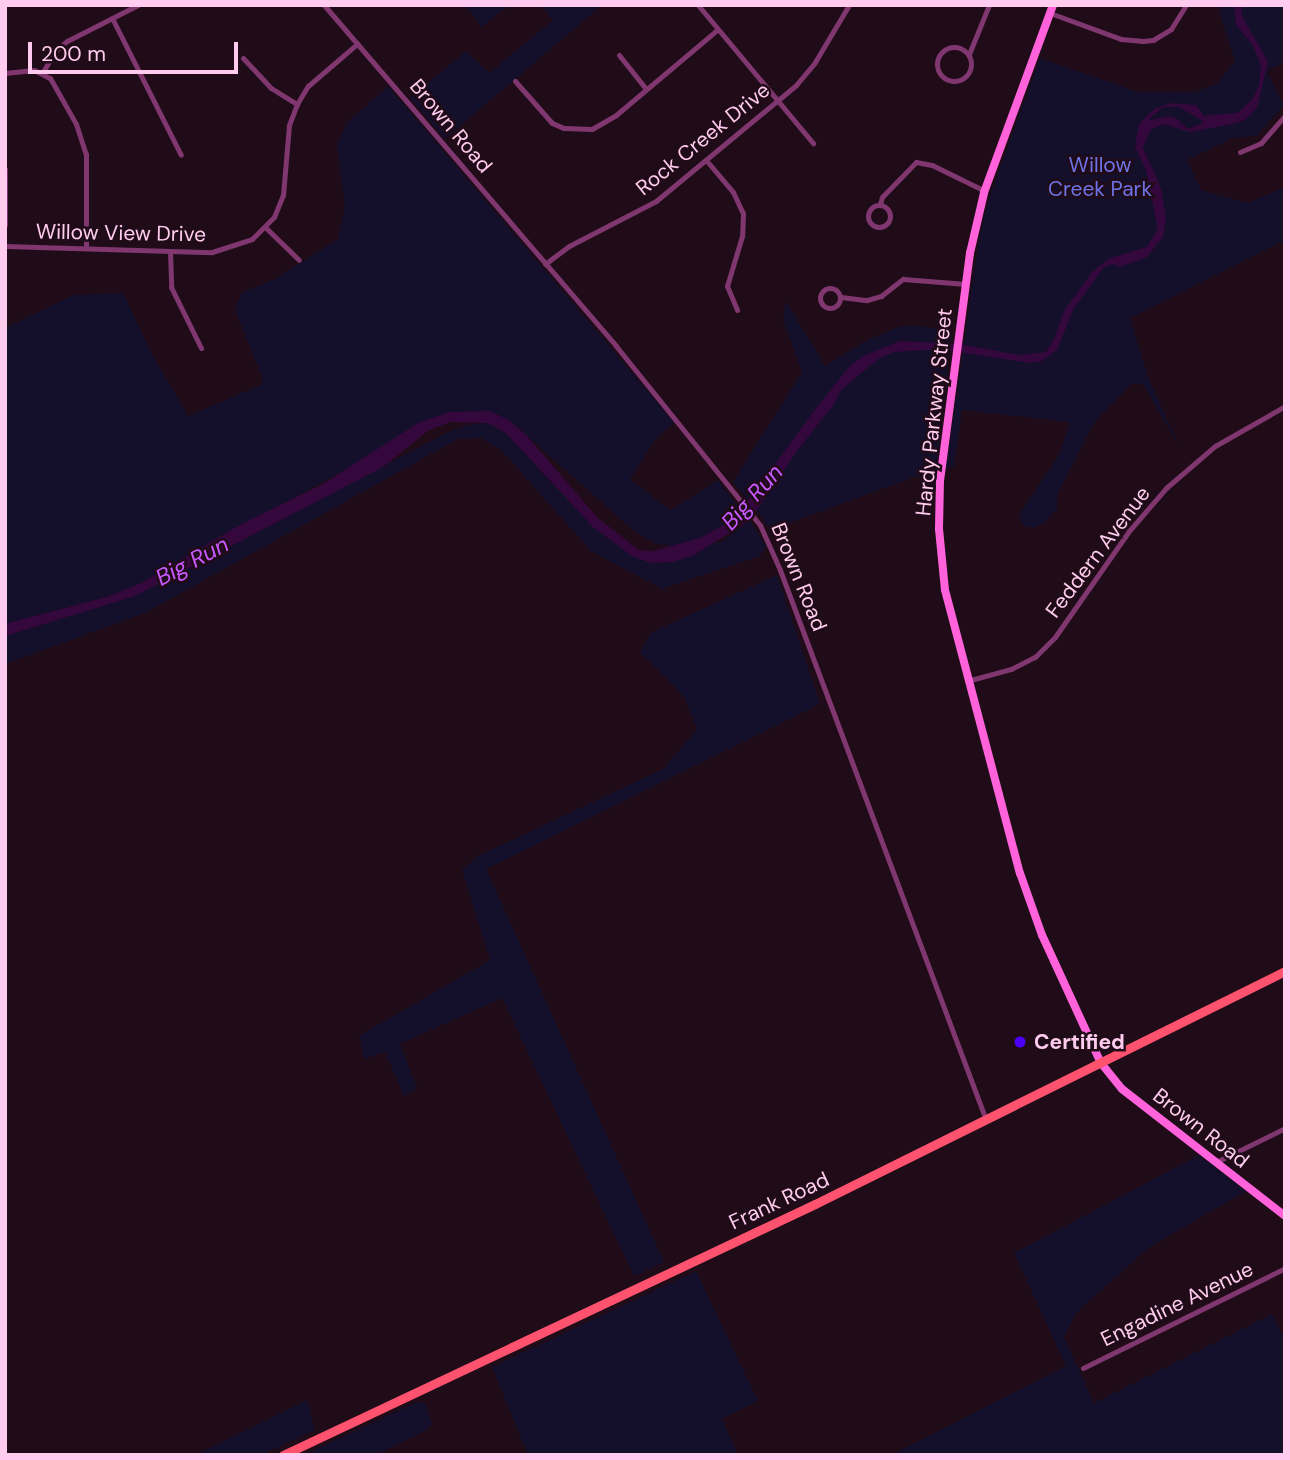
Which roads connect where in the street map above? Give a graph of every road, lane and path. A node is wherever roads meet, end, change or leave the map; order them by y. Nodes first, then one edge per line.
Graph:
1 (138, 5) edge
2 (324, 5) edge
3 (698, 5) edge
4 (849, 5) edge
5 (989, 5) edge
6 (1186, 5) edge
7 (1051, 9) edge
8 (112, 18) junction
9 (718, 29) junction
10 (357, 44) junction
11 (970, 54) junction
12 (619, 55) dead end
13 (243, 58) dead end
14 (5, 73) edge
15 (42, 73) junction
16 (514, 81) dead end
17 (646, 89) junction
18 (777, 100) junction
19 (296, 104) junction
20 (1285, 115) edge
21 (813, 143) dead end
22 (1240, 152) dead end
23 (181, 155) dead end
24 (706, 160) junction
25 (5, 169) edge
26 (985, 191) junction
27 (880, 204) junction
28 (5, 225) edge
29 (265, 227) junction
30 (5, 246) edge
31 (86, 248) junction
32 (170, 251) junction
33 (299, 260) dead end
34 (545, 264) junction
35 (965, 284) junction
36 (841, 297) dead end
37 (737, 310) dead end
38 (201, 348) dead end
39 (1285, 406) edge
40 (967, 681) junction
41 (1285, 971) edge
42 (1101, 1063) junction
43 (986, 1120) junction
44 (1285, 1128) edge
45 (1216, 1162) junction
46 (1285, 1216) edge
47 (1285, 1268) edge
48 (1083, 1368) dead end
49 (283, 1455) edge

1 - 8 street
2 - 10 street, Brown Road
3 - 9 street
4 - 18 street, Rock Creek Drive
5 - 11 street
6 - 7 street
7 - 26 main road, Hardy Parkway Street
8 - 15 street
8 - 23 street
9 - 17 street
9 - 18 street
10 - 19 street, Willow View Drive
10 - 34 street, Brown Road
11 - 11 street
12 - 17 street
13 - 19 street
14 - 15 street
15 - 31 street
16 - 17 street
18 - 21 street
18 - 24 street, Rock Creek Drive
19 - 29 street, Willow View Drive
20 - 22 street
24 - 34 street, Rock Creek Drive
24 - 37 street
25 - 28 street
26 - 27 street
26 - 35 main road, Hardy Parkway Street
27 - 27 street
29 - 32 street, Willow View Drive
29 - 33 street
30 - 31 street, Willow View Drive
31 - 32 street, Willow View Drive
32 - 38 street
34 - 43 street, Brown Road
35 - 36 street
35 - 40 main road, Hardy Parkway Street
39 - 40 street, Feddern Avenue
40 - 42 main road, Hardy Parkway Street
41 - 42 main road, Frank Road
42 - 43 main road, Frank Road
42 - 45 main road, Brown Road
43 - 49 main road, Frank Road
44 - 45 street
45 - 46 main road, Brown Road
47 - 48 street, Engadine Avenue

